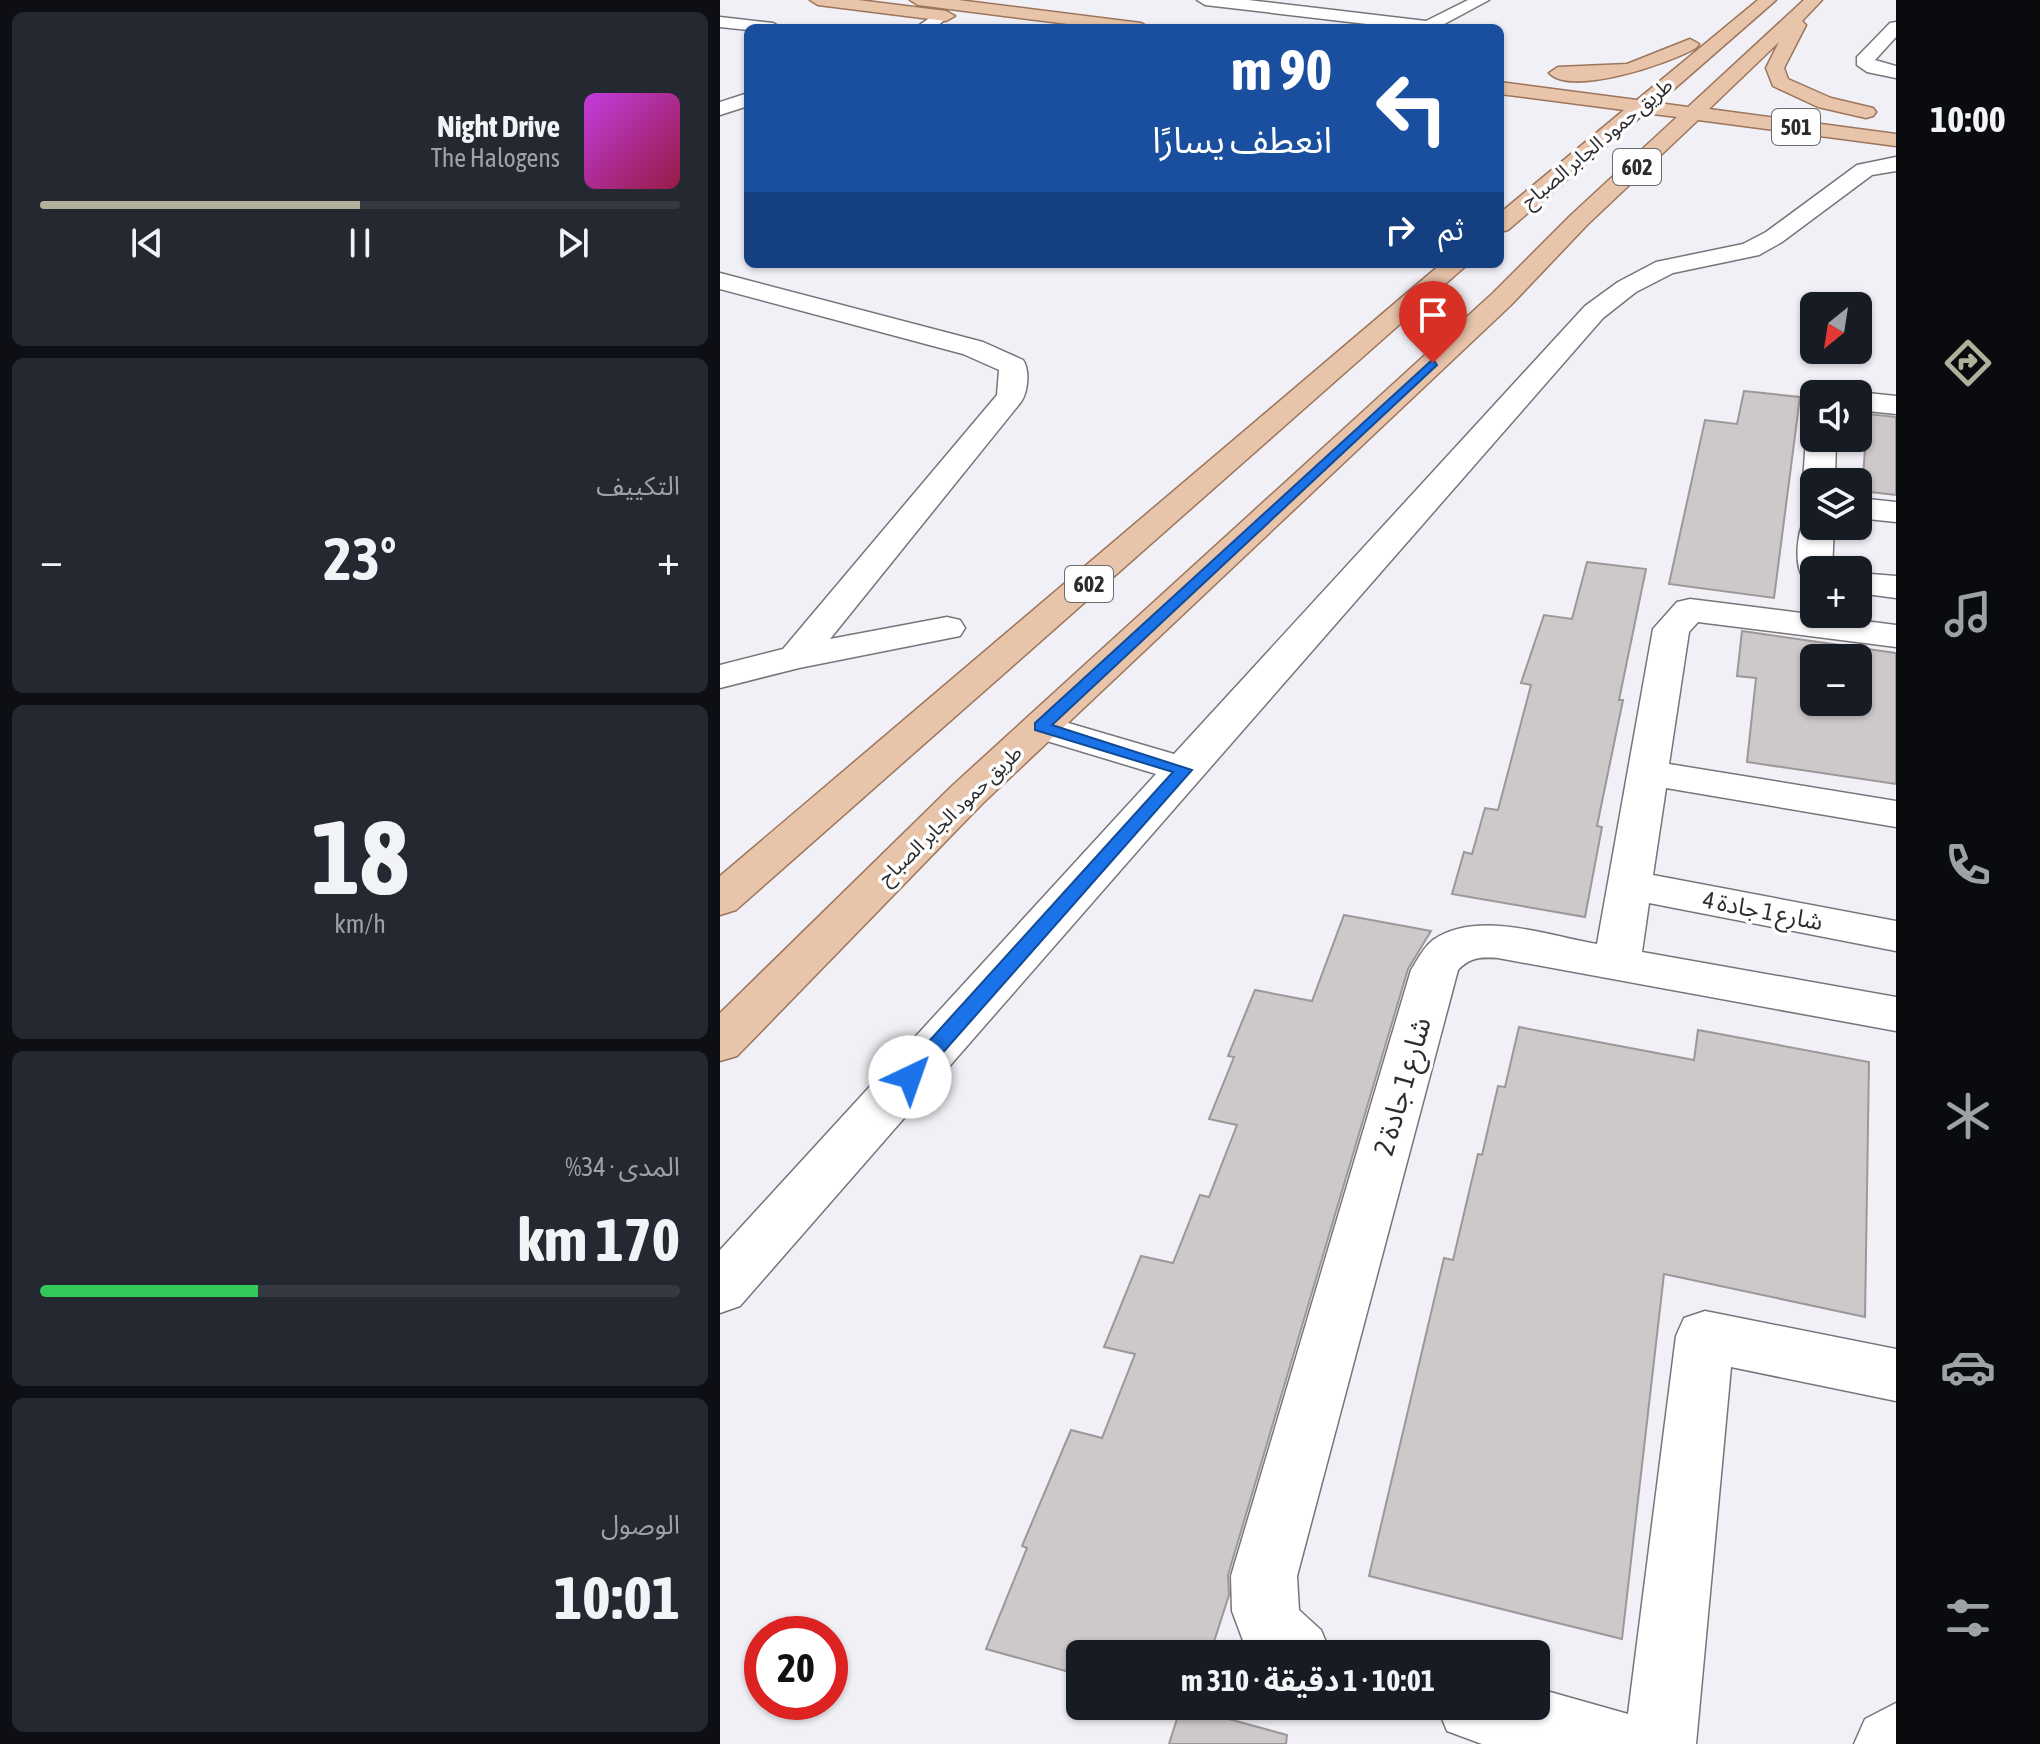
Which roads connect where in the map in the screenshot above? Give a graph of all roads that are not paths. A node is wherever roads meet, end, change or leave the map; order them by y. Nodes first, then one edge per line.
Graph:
1 (818, 0) edge
2 (918, 0) edge
3 (959, 0) edge
4 (1205, 0) edge
5 (1481, 0) edge
6 (1768, 0) edge
7 (1777, 0) edge
8 (1809, 4) edge
9 (1749, 15) junction
10 (940, 16) junction
11 (720, 22) edge
12 (1043, 22) edge
13 (929, 24) edge
14 (1076, 24) edge
15 (1411, 24) edge
16 (1432, 24) edge
17 (744, 25) edge
18 (1896, 27) edge
19 (1504, 72) edge
20 (1504, 73) edge
21 (1895, 73) edge
22 (744, 80) edge
23 (1504, 88) edge
24 (720, 89) edge
25 (1504, 97) edge
26 (744, 101) edge
27 (1675, 103) junction
28 (720, 110) edge
29 (744, 114) edge
30 (1890, 119) edge
31 (1739, 140) dead end
32 (1896, 142) edge
33 (1896, 164) edge
34 (1531, 198) junction
35 (1626, 207) dead end
36 (1579, 220) junction
37 (1504, 222) edge
38 (1451, 268) edge
39 (720, 281) edge
40 (1872, 402) edge
41 (1896, 405) edge
42 (1872, 509) edge
43 (1896, 512) edge
44 (1872, 584) edge
45 (1896, 587) edge
46 (1800, 616) edge
47 (947, 628) dead end
48 (1861, 628) edge
49 (1896, 636) edge
50 (796, 657) junction
51 (720, 677) edge
52 (1041, 727) junction
53 (1184, 770) junction
54 (1648, 773) junction
55 (1896, 814) edge
56 (1630, 885) junction
57 (720, 900) edge
58 (1896, 936) edge
59 (1617, 963) junction
60 (1896, 1014) edge
61 (720, 1043) edge
62 (720, 1289) edge
63 (1896, 1375) edge
64 (1278, 1640) edge
65 (1524, 1720) edge
66 (1896, 1739) edge
67 (1613, 1744) edge
68 (1660, 1744) edge
69 (1890, 1744) edge

1 - 10 main road
2 - 12 main road
3 - 12 street
4 - 15 street
5 - 16 street
6 - 9 main road, طريق حمود الجابر الصباح / 602
7 - 27 main road
8 - 27 main road, طريق حمود الجابر الصباح / 602
8 - 30 main road
9 - 19 main road
9 - 27 main road, طريق حمود الجابر الصباح / 602
10 - 12 main road
10 - 13 street
11 - 17 street
12 - 14 main road
18 - 21 street
20 - 27 main road
22 - 24 street
23 - 27 main road
25 - 34 main road
26 - 28 street
27 - 30 main road, 501
27 - 32 main road, 501
27 - 34 main road, طريق حمود الجابر الصباح / 602
27 - 36 main road, طريق حمود الجابر الصباح / 602
28 - 29 street
31 - 32 main road
33 - 53 street
34 - 37 main road, طريق حمود الجابر الصباح / 602
35 - 36 main road
36 - 52 main road, طريق حمود الجابر الصباح / 602
38 - 57 main road, 602
39 - 50 street
40 - 41 street
42 - 43 street
44 - 45 street
46 - 54 street
47 - 50 street
48 - 49 street
50 - 51 street
52 - 53 street
52 - 61 main road, طريق حمود الجابر الصباح / 602
53 - 62 street
54 - 55 street
54 - 56 street
56 - 58 street, شارع 1 جادة 4
56 - 59 street
59 - 60 street, شارع 1 جادة 2
59 - 64 street, شارع 1 جادة 2
63 - 68 street
65 - 67 street
66 - 69 street

